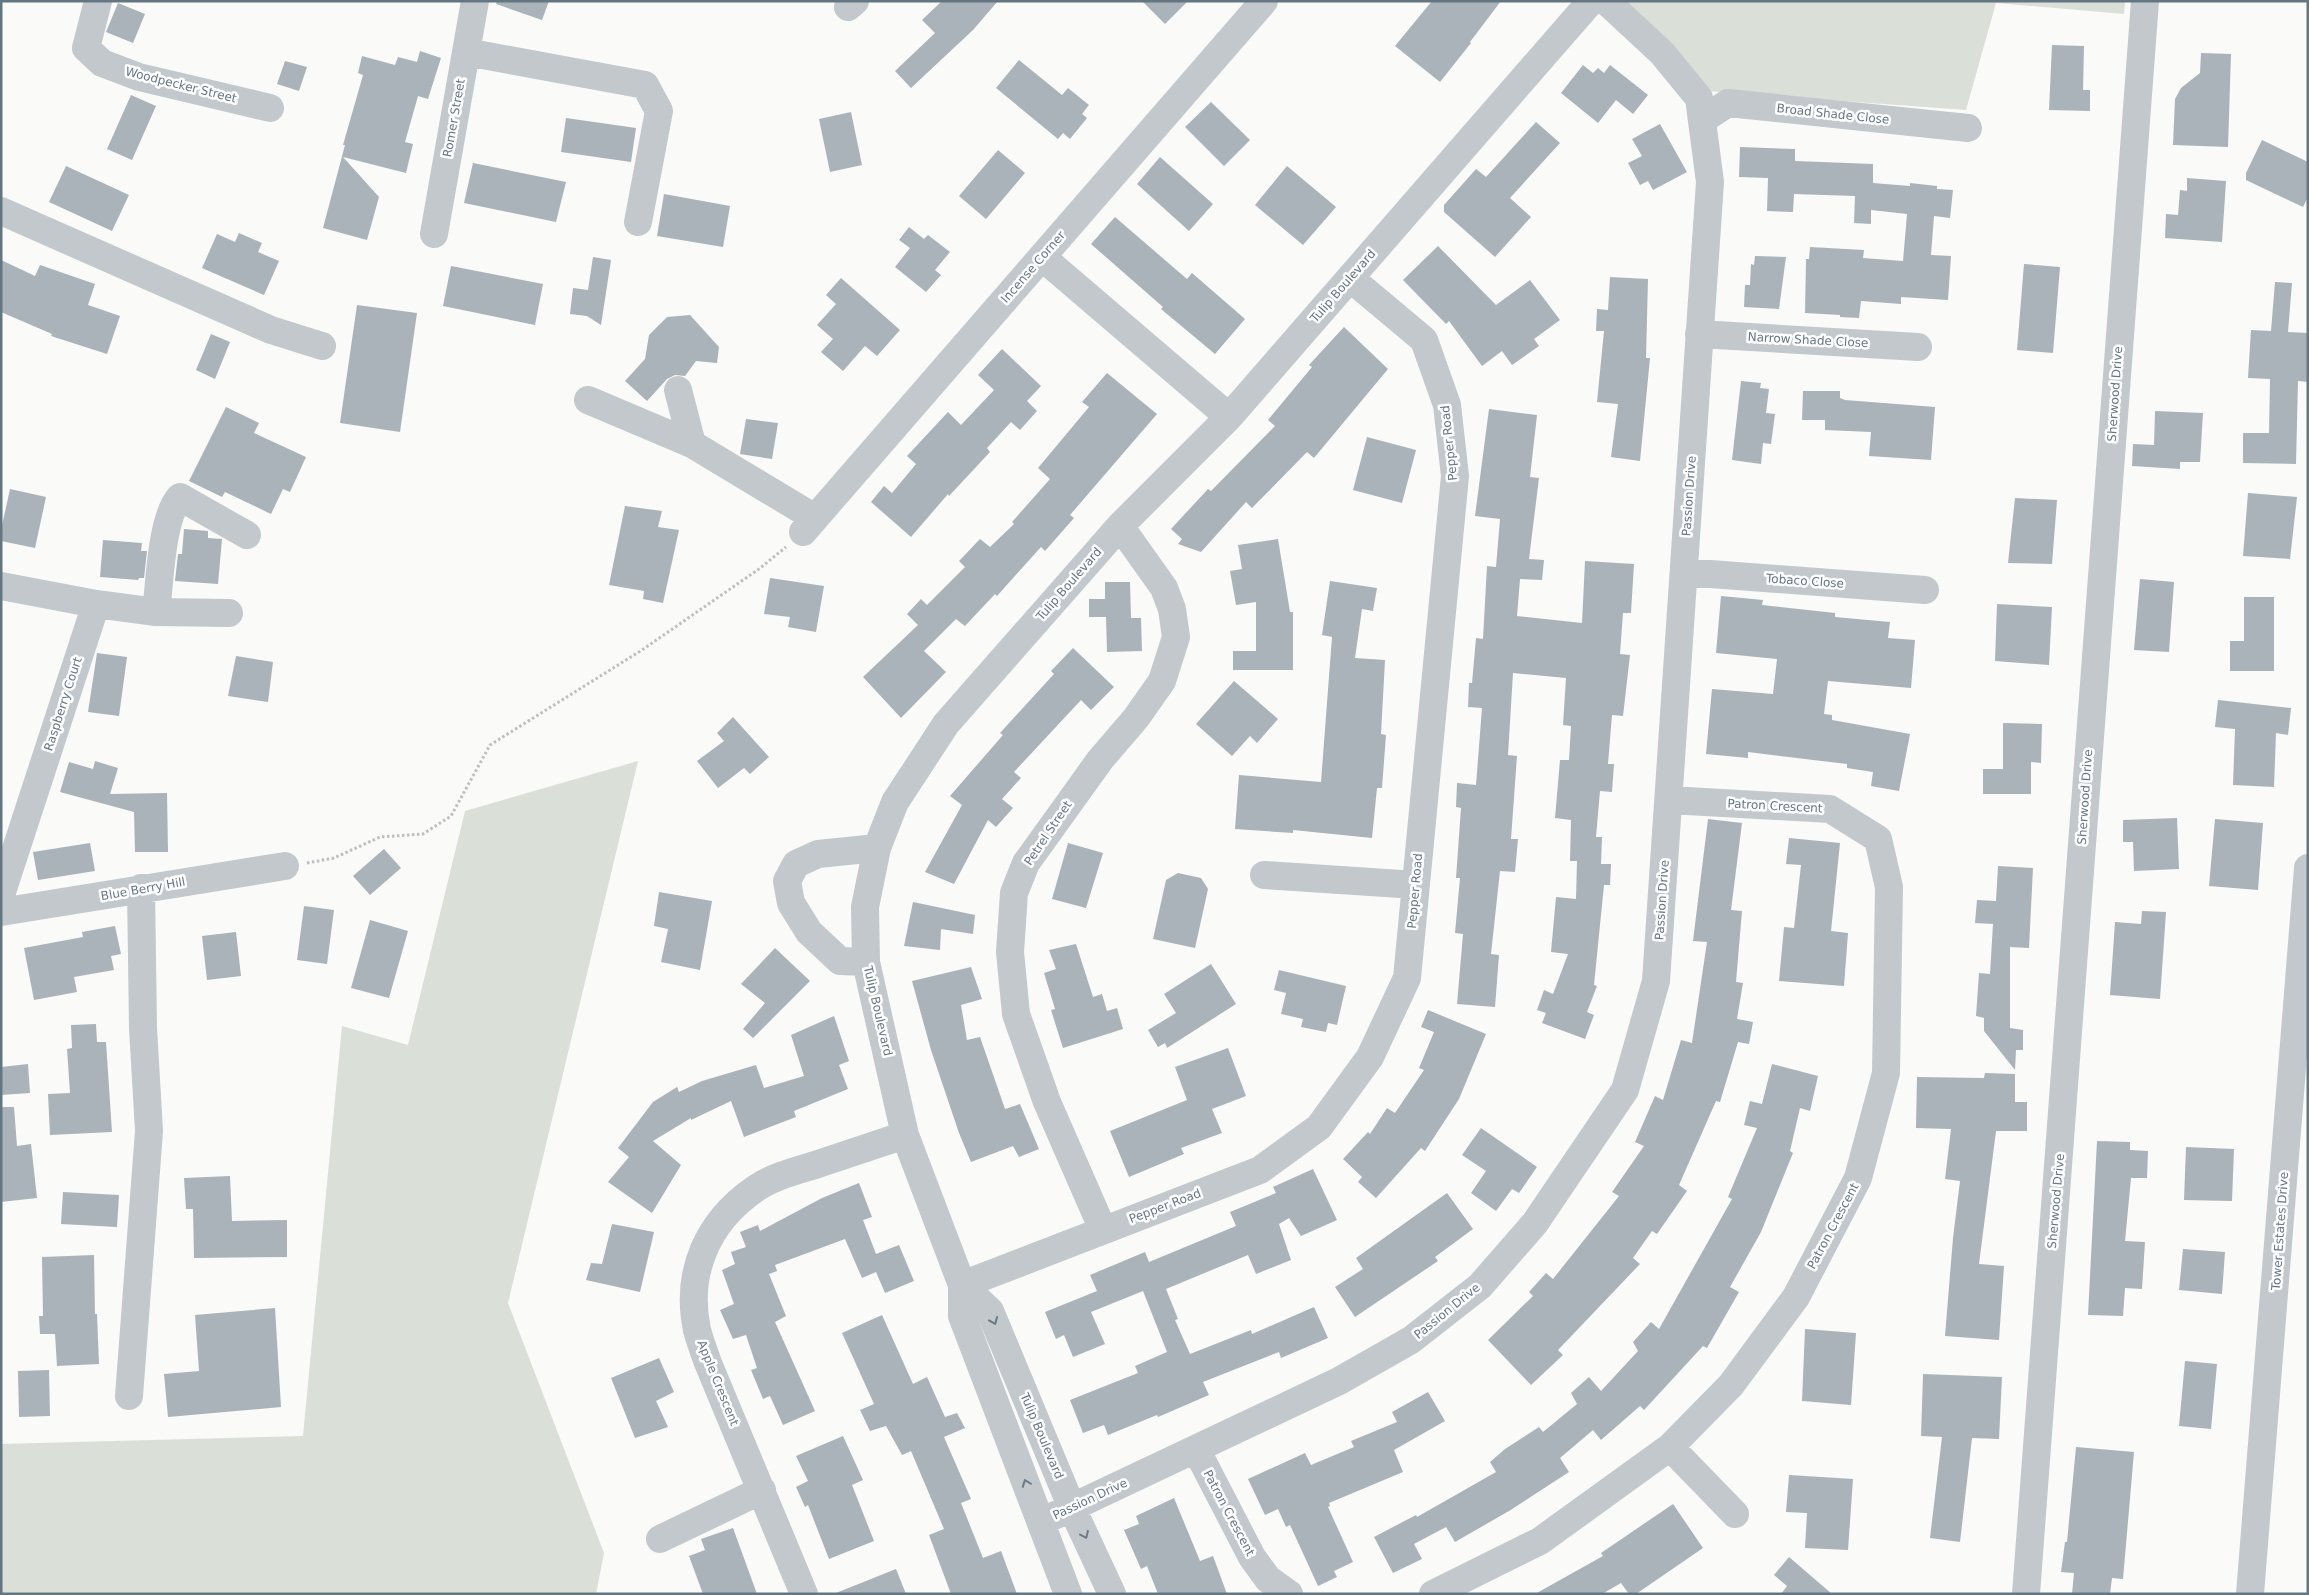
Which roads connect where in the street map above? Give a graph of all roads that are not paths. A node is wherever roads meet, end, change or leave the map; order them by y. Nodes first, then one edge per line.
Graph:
1 (98, 1) edge
2 (474, 1) edge
3 (1264, 1) edge
4 (1591, 1) edge
5 (1606, 1) edge
6 (2145, 1) edge
7 (466, 52) junction
8 (270, 108) dead end
9 (1702, 120) junction
10 (1968, 128) dead end
11 (1, 211) edge
12 (638, 222) dead end
13 (434, 234) dead end
14 (1042, 257) junction
15 (1350, 278) junction
16 (1699, 334) junction
17 (322, 346) dead end
18 (1918, 347) dead end
19 (678, 390) dead end
20 (588, 400) dead end
21 (1230, 417) junction
22 (692, 444) junction
23 (1120, 526) junction
24 (247, 535) dead end
25 (1684, 572) junction
26 (1, 586) edge
27 (1926, 590) dead end
28 (96, 604) junction
29 (156, 612) junction
30 (229, 613) dead end
31 (1669, 800) junction
32 (877, 848) junction
33 (285, 866) road end
34 (2308, 868) edge
35 (1264, 875) dead end
36 (1416, 885) junction
37 (142, 888) junction
38 (1, 895) edge
39 (1, 912) edge
40 (866, 962) junction
41 (905, 1136) junction
42 (1103, 1230) junction
43 (962, 1285) junction
44 (129, 1396) dead end
45 (1670, 1447) junction
46 (1196, 1449) junction
47 (762, 1490) junction
48 (1072, 1508) junction
49 (1735, 1514) dead end
50 (1041, 1522) junction
51 (660, 1539) dead end
52 (804, 1594) edge
53 (1068, 1594) edge
54 (1112, 1594) edge
55 (1289, 1594) edge
56 (1433, 1594) edge
57 (2026, 1594) edge
58 (2250, 1594) edge

1 - 8 street, Woodpecker Street
2 - 7 street, Romer Street
3 - 14 street, Incense Corner
4 - 15 street, Tulip Boulevard
5 - 9 street, Passion Drive
6 - 57 street, Sherwood Drive
7 - 12 street
7 - 13 street, Romer Street
9 - 10 street, Broad Shade Close
9 - 16 street, Passion Drive
11 - 17 street
14 - 21 street
14 - 22 street, Incense Corner
15 - 21 street, Tulip Boulevard
15 - 36 street, Pepper Road
16 - 18 street, Narrow Shade Close
16 - 25 street, Passion Drive
19 - 22 street
20 - 22 street
21 - 23 street, Tulip Boulevard
23 - 32 street, Tulip Boulevard
23 - 42 street, Petrel Street
24 - 29 street
25 - 27 street, Tobaco Close
25 - 31 street, Passion Drive
26 - 28 street
28 - 29 street
28 - 38 street, Raspberry Court
29 - 30 street
31 - 45 street, Patron Crescent
31 - 46 street, Passion Drive
32 - 40 street, Tulip Boulevard
32 - 40 street
33 - 37 street, Blue Berry Hill
34 - 58 street, Tower Estates Drive
35 - 36 street
36 - 42 street, Pepper Road
37 - 39 street, Blue Berry Hill
37 - 44 street
40 - 41 street, Tulip Boulevard
41 - 43 street, Tulip Boulevard
41 - 47 street, Apple Crescent
42 - 43 street, Pepper Road
43 -> 48 street, Tulip Boulevard
50 -> 43 street, Tulip Boulevard
45 - 49 street
45 - 56 street, Patron Crescent
46 - 48 street, Passion Drive
46 - 55 street, Patron Crescent
47 - 51 street
47 - 52 street, Apple Crescent
48 - 50 street, Passion Drive
48 -> 54 street, Tulip Boulevard
50 - 53 street, Tulip Boulevard

